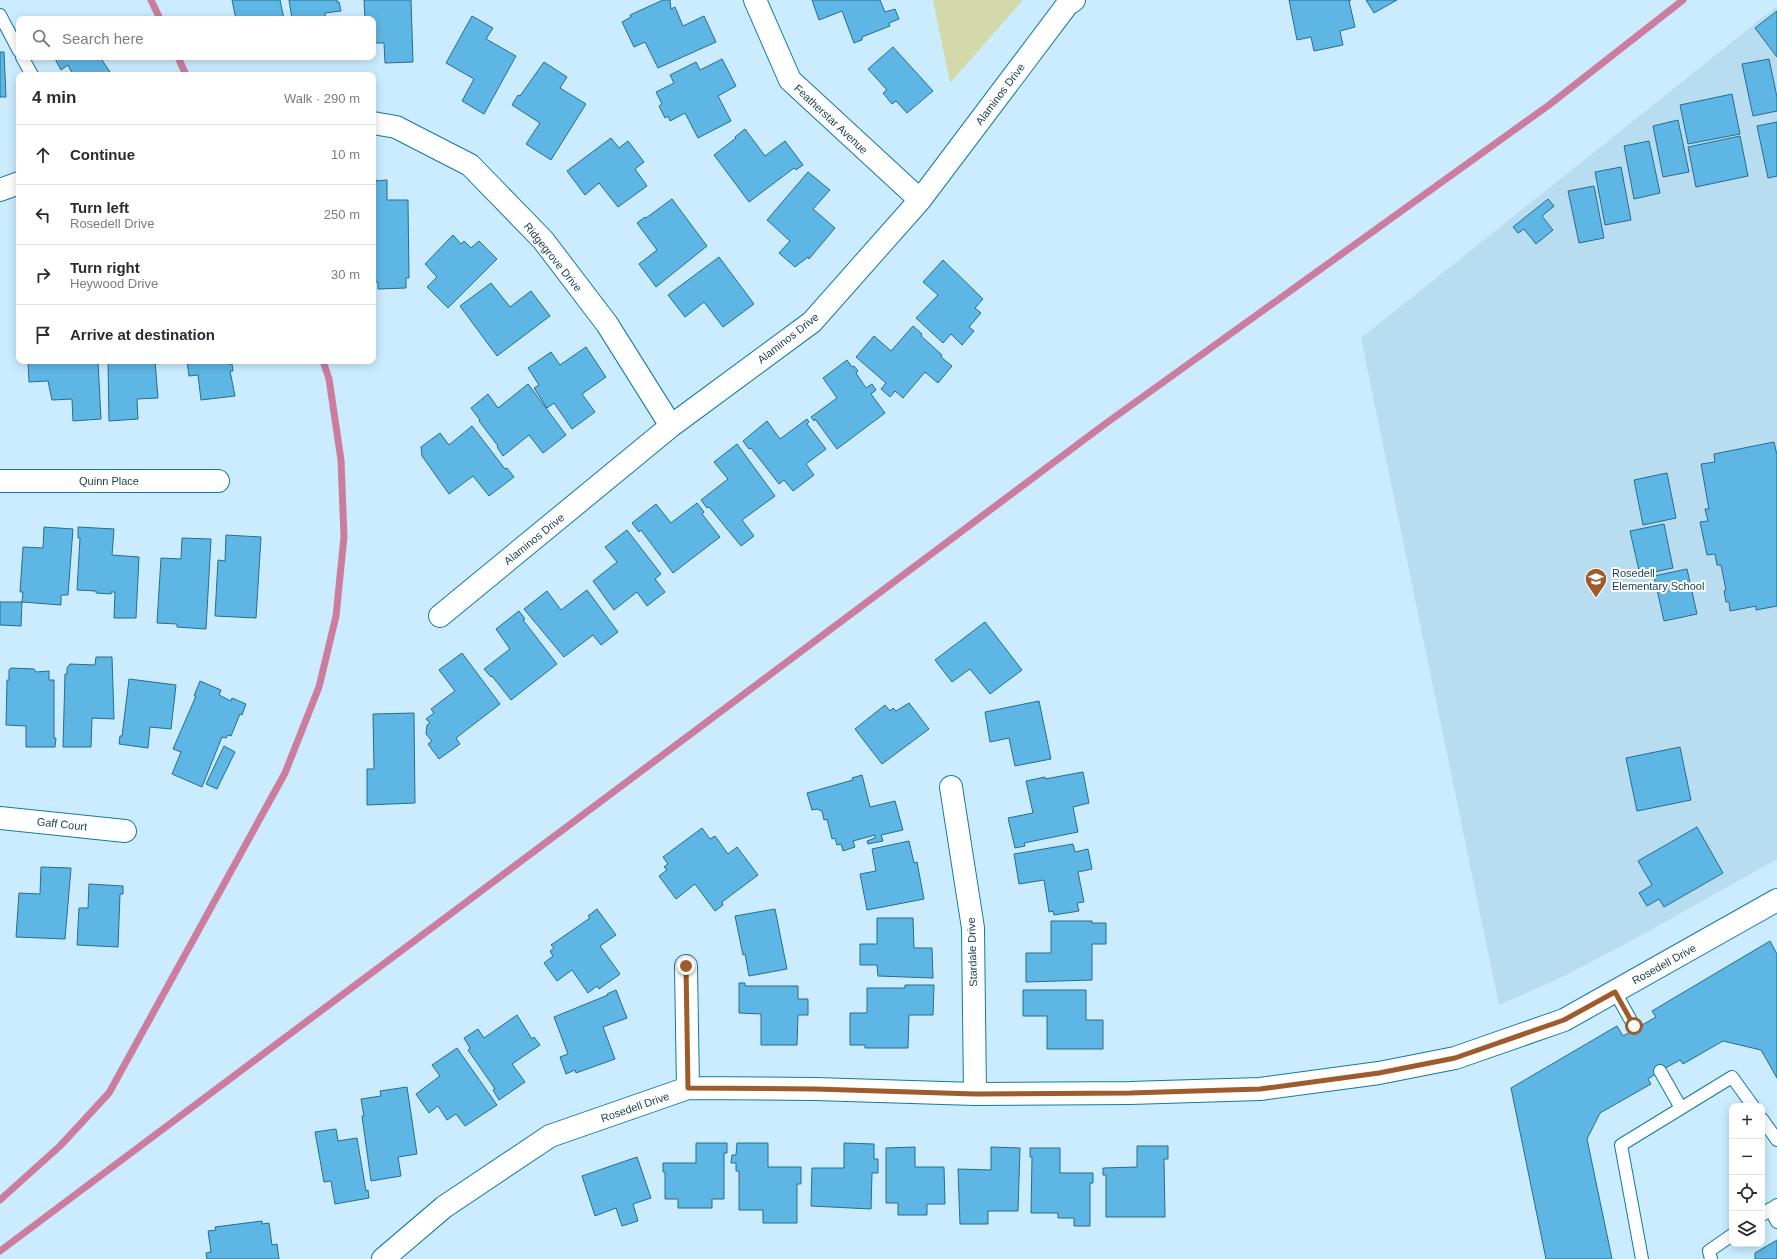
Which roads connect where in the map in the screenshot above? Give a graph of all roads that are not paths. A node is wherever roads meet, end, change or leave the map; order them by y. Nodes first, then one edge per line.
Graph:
1 (755, 0) edge
2 (1074, 0) edge
3 (0, 15) edge
4 (16, 45) edge
5 (24, 60) edge
6 (30, 72) edge
7 (376, 124) edge
8 (16, 184) edge
9 (0, 190) edge
10 (920, 200) junction
11 (671, 426) junction
12 (0, 481) edge
13 (218, 482) dead end
14 (440, 616) dead end
15 (951, 787) dead end
16 (0, 818) edge
17 (125, 831) dead end
18 (1777, 900) edge
19 (686, 966) dead end
20 (1615, 992) junction
21 (1634, 1026) dead end
22 (1660, 1071) dead end
23 (688, 1088) junction
24 (975, 1094) junction
25 (1751, 1103) edge
26 (1681, 1108) junction
27 (1765, 1123) edge
28 (1777, 1140) edge
29 (1770, 1209) edge
30 (1777, 1222) edge
31 (1729, 1237) edge
32 (383, 1259) edge
33 (1642, 1259) edge
34 (1711, 1259) edge

1 - 10 street, Featherstar Avenue
2 - 10 street, Alaminos Drive
3 - 4 lane
5 - 6 lane
7 - 11 street, Ridgegrove Drive
8 - 9 street
10 - 11 street, Alaminos Drive
11 - 14 street, Alaminos Drive
12 - 13 street, Quinn Place
15 - 24 street, Stardale Drive
16 - 17 street, Gaff Court
18 - 20 street, Rosedell Drive
19 - 23 street
20 - 21 lane
20 - 24 street, Rosedell Drive
22 - 26 lane
23 - 24 street, Rosedell Drive
23 - 32 street, Rosedell Drive
25 - 26 lane
26 - 33 lane
27 - 28 lane
29 - 30 lane
31 - 34 lane

